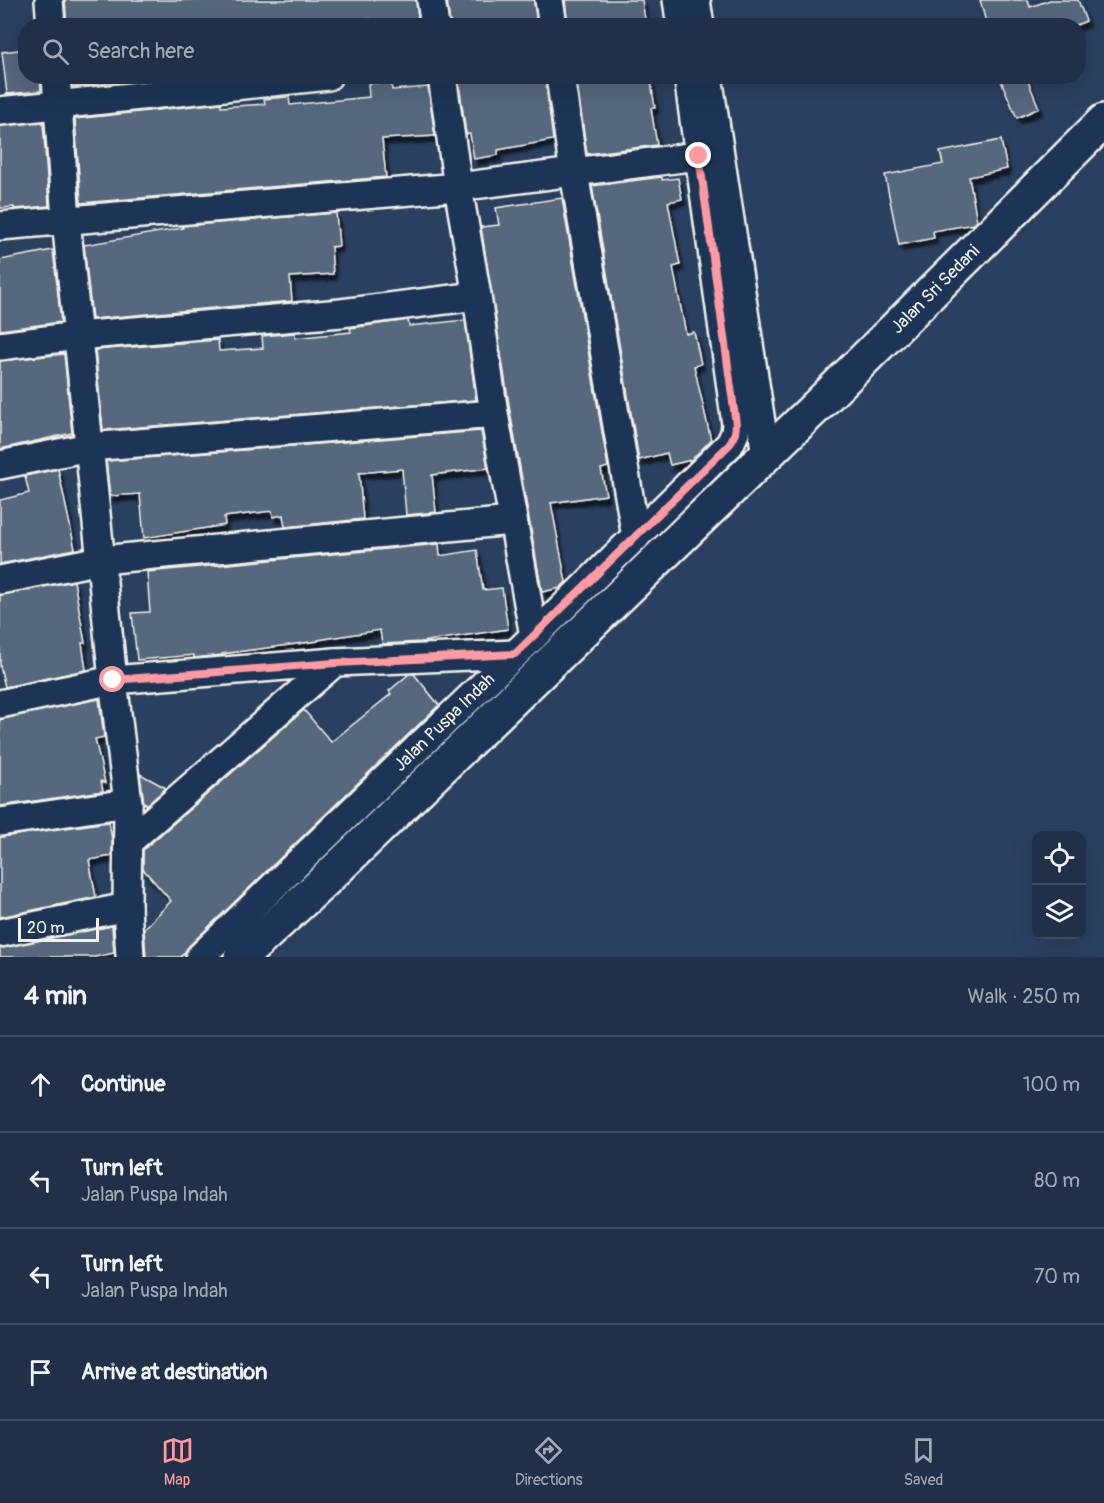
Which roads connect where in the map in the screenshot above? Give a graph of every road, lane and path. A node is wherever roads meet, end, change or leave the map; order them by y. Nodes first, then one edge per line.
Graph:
1 (49, 0) edge
2 (431, 0) edge
3 (549, 0) edge
4 (677, 0) edge
5 (696, 0) edge
6 (50, 18) edge
7 (434, 18) edge
8 (552, 18) edge
9 (680, 18) edge
10 (699, 18) edge
11 (57, 84) edge
12 (254, 84) edge
13 (443, 84) edge
14 (561, 84) edge
15 (689, 84) edge
16 (709, 84) edge
17 (58, 105) junction
18 (0, 111) edge
19 (1104, 121) edge
20 (699, 156) junction
21 (574, 173) junction
22 (458, 187) junction
23 (66, 220) junction
24 (0, 226) edge
25 (477, 296) junction
26 (77, 336) junction
27 (0, 346) edge
28 (494, 414) junction
29 (89, 447) junction
30 (766, 455) junction
31 (0, 465) edge
32 (512, 520) junction
33 (636, 537) junction
34 (101, 560) junction
35 (0, 580) edge
36 (525, 645) junction
37 (335, 663) junction
38 (113, 680) junction
39 (0, 704) edge
40 (128, 803) junction
41 (0, 822) edge
42 (128, 842) junction
43 (128, 908) junction
44 (0, 933) edge
45 (130, 957) edge
46 (200, 957) edge
47 (241, 957) edge

1 - 6 street
2 - 7 street
3 - 8 street
4 - 9 street
5 - 10 street
11 - 17 street
12 - 17 street
13 - 22 street
14 - 21 street
15 - 20 street, Jalan Puspa Indah
16 - 30 street
17 - 18 street
17 - 23 street
19 - 30 street, Jalan Sri Sedani
20 - 21 street
20 - 33 street, Jalan Puspa Indah
21 - 22 street
21 - 33 street
22 - 23 street
22 - 25 street
23 - 24 street
23 - 26 street
25 - 26 street
25 - 28 street
26 - 27 street
26 - 29 street
28 - 29 street
28 - 32 street
29 - 31 street
29 - 34 street
30 - 47 street, Jalan Sri Sedani
32 - 34 street
32 - 36 street
33 - 36 street, Jalan Puspa Indah
34 - 35 street
34 - 38 street
36 - 37 street
36 - 46 street, Jalan Puspa Indah
37 - 38 street
37 - 42 street
38 - 39 street
38 - 40 street
40 - 41 street
40 - 42 street
42 - 43 street
43 - 44 street
43 - 45 street

